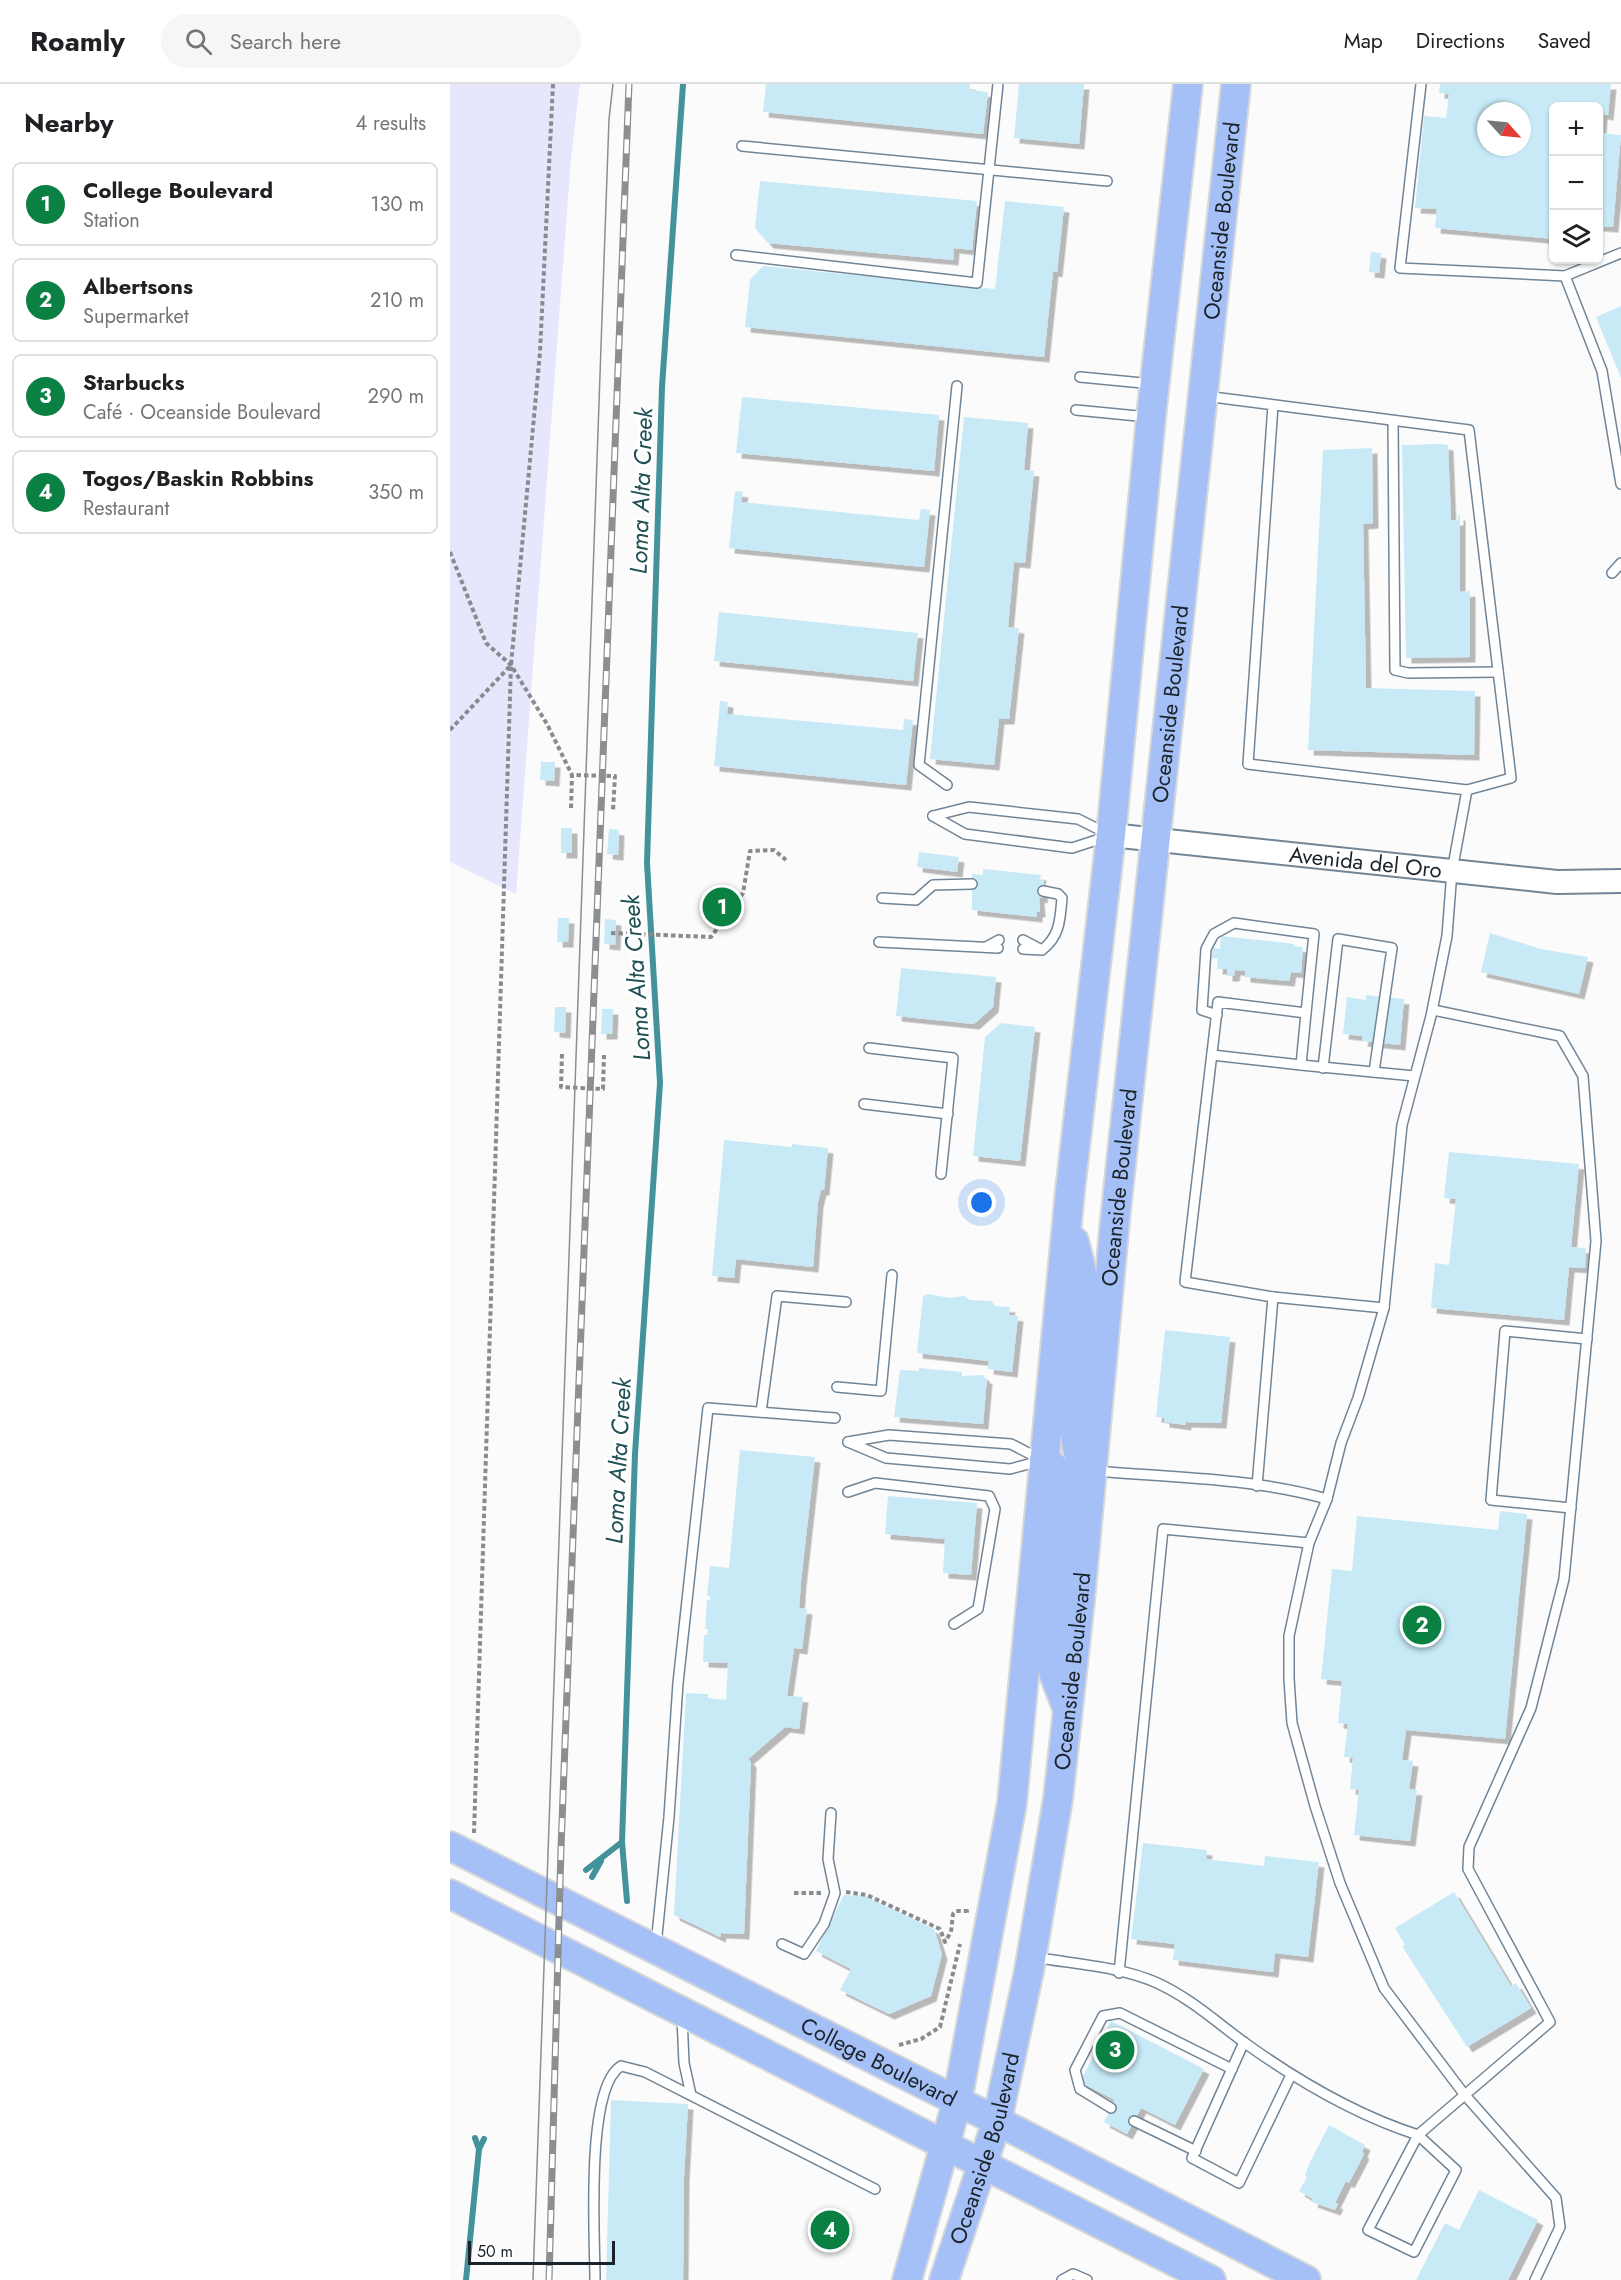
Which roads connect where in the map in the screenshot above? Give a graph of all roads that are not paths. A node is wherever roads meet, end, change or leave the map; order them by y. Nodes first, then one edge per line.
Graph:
1 (998, 84) edge
2 (1188, 84) edge
3 (1236, 84) edge
4 (1421, 84) edge
5 (742, 146) dead end
6 (989, 171) junction
7 (1107, 181) dead end
8 (1621, 253) edge
9 (736, 255) dead end
10 (1565, 276) junction
11 (1080, 377) dead end
12 (1155, 384) junction
13 (957, 386) dead end
14 (1203, 396) junction
15 (1273, 405) junction
16 (1076, 410) dead end
17 (1151, 417) junction
18 (1393, 421) junction
19 (1621, 484) edge
20 (1621, 564) edge
21 (1612, 573) dead end
22 (1498, 672) junction
23 (947, 784) dead end
24 (1467, 790) junction
25 (1111, 835) junction
26 (1157, 840) junction
27 (1452, 871) junction
28 (1621, 881) edge
29 (972, 884) dead end
30 (1043, 891) dead end
31 (882, 898) dead end
32 (879, 942) dead end
33 (999, 948) dead end
34 (1023, 949) dead end
35 (1433, 1010) junction
36 (1305, 1013) junction
37 (1217, 1015) junction
38 (869, 1048) dead end
39 (1212, 1055) junction
40 (1301, 1065) junction
41 (1323, 1068) junction
42 (1374, 1072) junction
43 (1414, 1076) junction
44 (864, 1104) dead end
45 (948, 1113) junction
46 (941, 1174) dead end
47 (1068, 1210) junction
48 (892, 1275) dead end
49 (1273, 1297) junction
50 (846, 1302) dead end
51 (1384, 1308) junction
52 (1587, 1339) junction
53 (837, 1387) dead end
54 (761, 1412) junction
55 (835, 1418) dead end
56 (1044, 1460) junction
57 (1092, 1471) junction
58 (1257, 1486) junction
59 (848, 1492) dead end
60 (1327, 1498) junction
61 (1571, 1508) junction
62 (1309, 1543) junction
63 (954, 1624) dead end
64 (1068, 1709) junction
65 (831, 1813) dead end
66 (461, 1852) edge
67 (450, 1893) edge
68 (782, 1944) dead end
69 (656, 1950) junction
70 (1032, 1957) junction
71 (1119, 1973) junction
72 (682, 2011) junction
73 (1244, 2042) junction
74 (1232, 2069) junction
75 (1291, 2075) junction
76 (1464, 2094) junction
77 (691, 2095) junction
78 (957, 2102) junction
79 (1111, 2108) dead end
80 (997, 2121) junction
81 (1134, 2121) dead end
82 (1418, 2135) junction
83 (945, 2146) junction
84 (1196, 2151) junction
85 (982, 2164) junction
86 (875, 2189) dead end
87 (594, 2280) edge
88 (907, 2280) edge
89 (944, 2280) edge
90 (1062, 2280) edge
91 (1086, 2280) edge
92 (1211, 2280) edge
93 (1306, 2280) edge
94 (1535, 2280) edge

1 - 6 lane
2 - 12 main road, Oceanside Boulevard
3 - 14 main road, Oceanside Boulevard
4 - 10 lane
5 - 6 lane
6 - 7 lane
6 - 9 lane
8 - 10 lane
10 - 19 lane
11 - 12 lane
12 - 17 main road, Oceanside Boulevard
13 - 23 lane
14 - 15 lane
14 - 26 main road, Oceanside Boulevard
15 - 18 lane
15 - 24 lane
16 - 17 lane
17 - 25 main road, Oceanside Boulevard
18 - 22 lane
18 - 22 lane
20 - 21 lane
22 - 24 lane
24 - 27 lane
25 - 25 lane
25 - 26 street, Avenida del Oro
25 - 47 main road, Oceanside Boulevard
26 - 27 street, Avenida del Oro
26 - 57 main road, Oceanside Boulevard
27 - 28 street, Avenida del Oro
27 - 35 lane
29 - 31 lane
30 - 34 lane
32 - 33 lane
35 - 43 lane
35 - 52 lane
36 - 37 lane
36 - 37 lane
36 - 40 lane
37 - 39 lane
38 - 45 lane
39 - 40 lane
39 - 49 lane
40 - 41 lane
41 - 42 lane
41 - 42 lane
42 - 43 lane
43 - 51 lane
44 - 45 lane
45 - 46 lane
47 - 56 main road, Oceanside Boulevard
47 - 57 main road
48 - 53 lane
49 - 51 lane
49 - 58 lane
50 - 54 lane
51 - 60 lane
52 - 61 lane
52 - 61 lane
54 - 55 lane
54 - 69 lane
56 - 56 lane
56 - 64 main road
56 - 78 main road, Oceanside Boulevard
57 - 58 lane
57 - 64 main road, Oceanside Boulevard
58 - 60 lane
59 - 63 lane
60 - 62 lane
61 - 76 lane
62 - 71 lane
62 - 76 lane
64 - 70 main road, Oceanside Boulevard
65 - 68 lane
66 - 69 main road, College Boulevard
67 - 72 main road, College Boulevard
69 - 78 main road, College Boulevard
70 - 71 lane
70 - 80 main road, Oceanside Boulevard
71 - 73 lane
72 - 77 lane
72 - 83 main road, College Boulevard
73 - 74 lane
73 - 75 lane
74 - 79 lane
74 - 84 lane
75 - 82 lane
75 - 84 lane
76 - 82 lane
76 - 94 lane
77 - 86 lane
77 - 87 lane
78 - 80 main road, College Boulevard
78 - 83 main road, Oceanside Boulevard
80 - 85 main road, Oceanside Boulevard
80 - 93 main road, College Boulevard
81 - 84 lane
82 - 82 lane
83 - 85 main road, College Boulevard
83 - 88 main road, Oceanside Boulevard
85 - 89 main road, Oceanside Boulevard
85 - 92 main road, College Boulevard
90 - 91 lane

